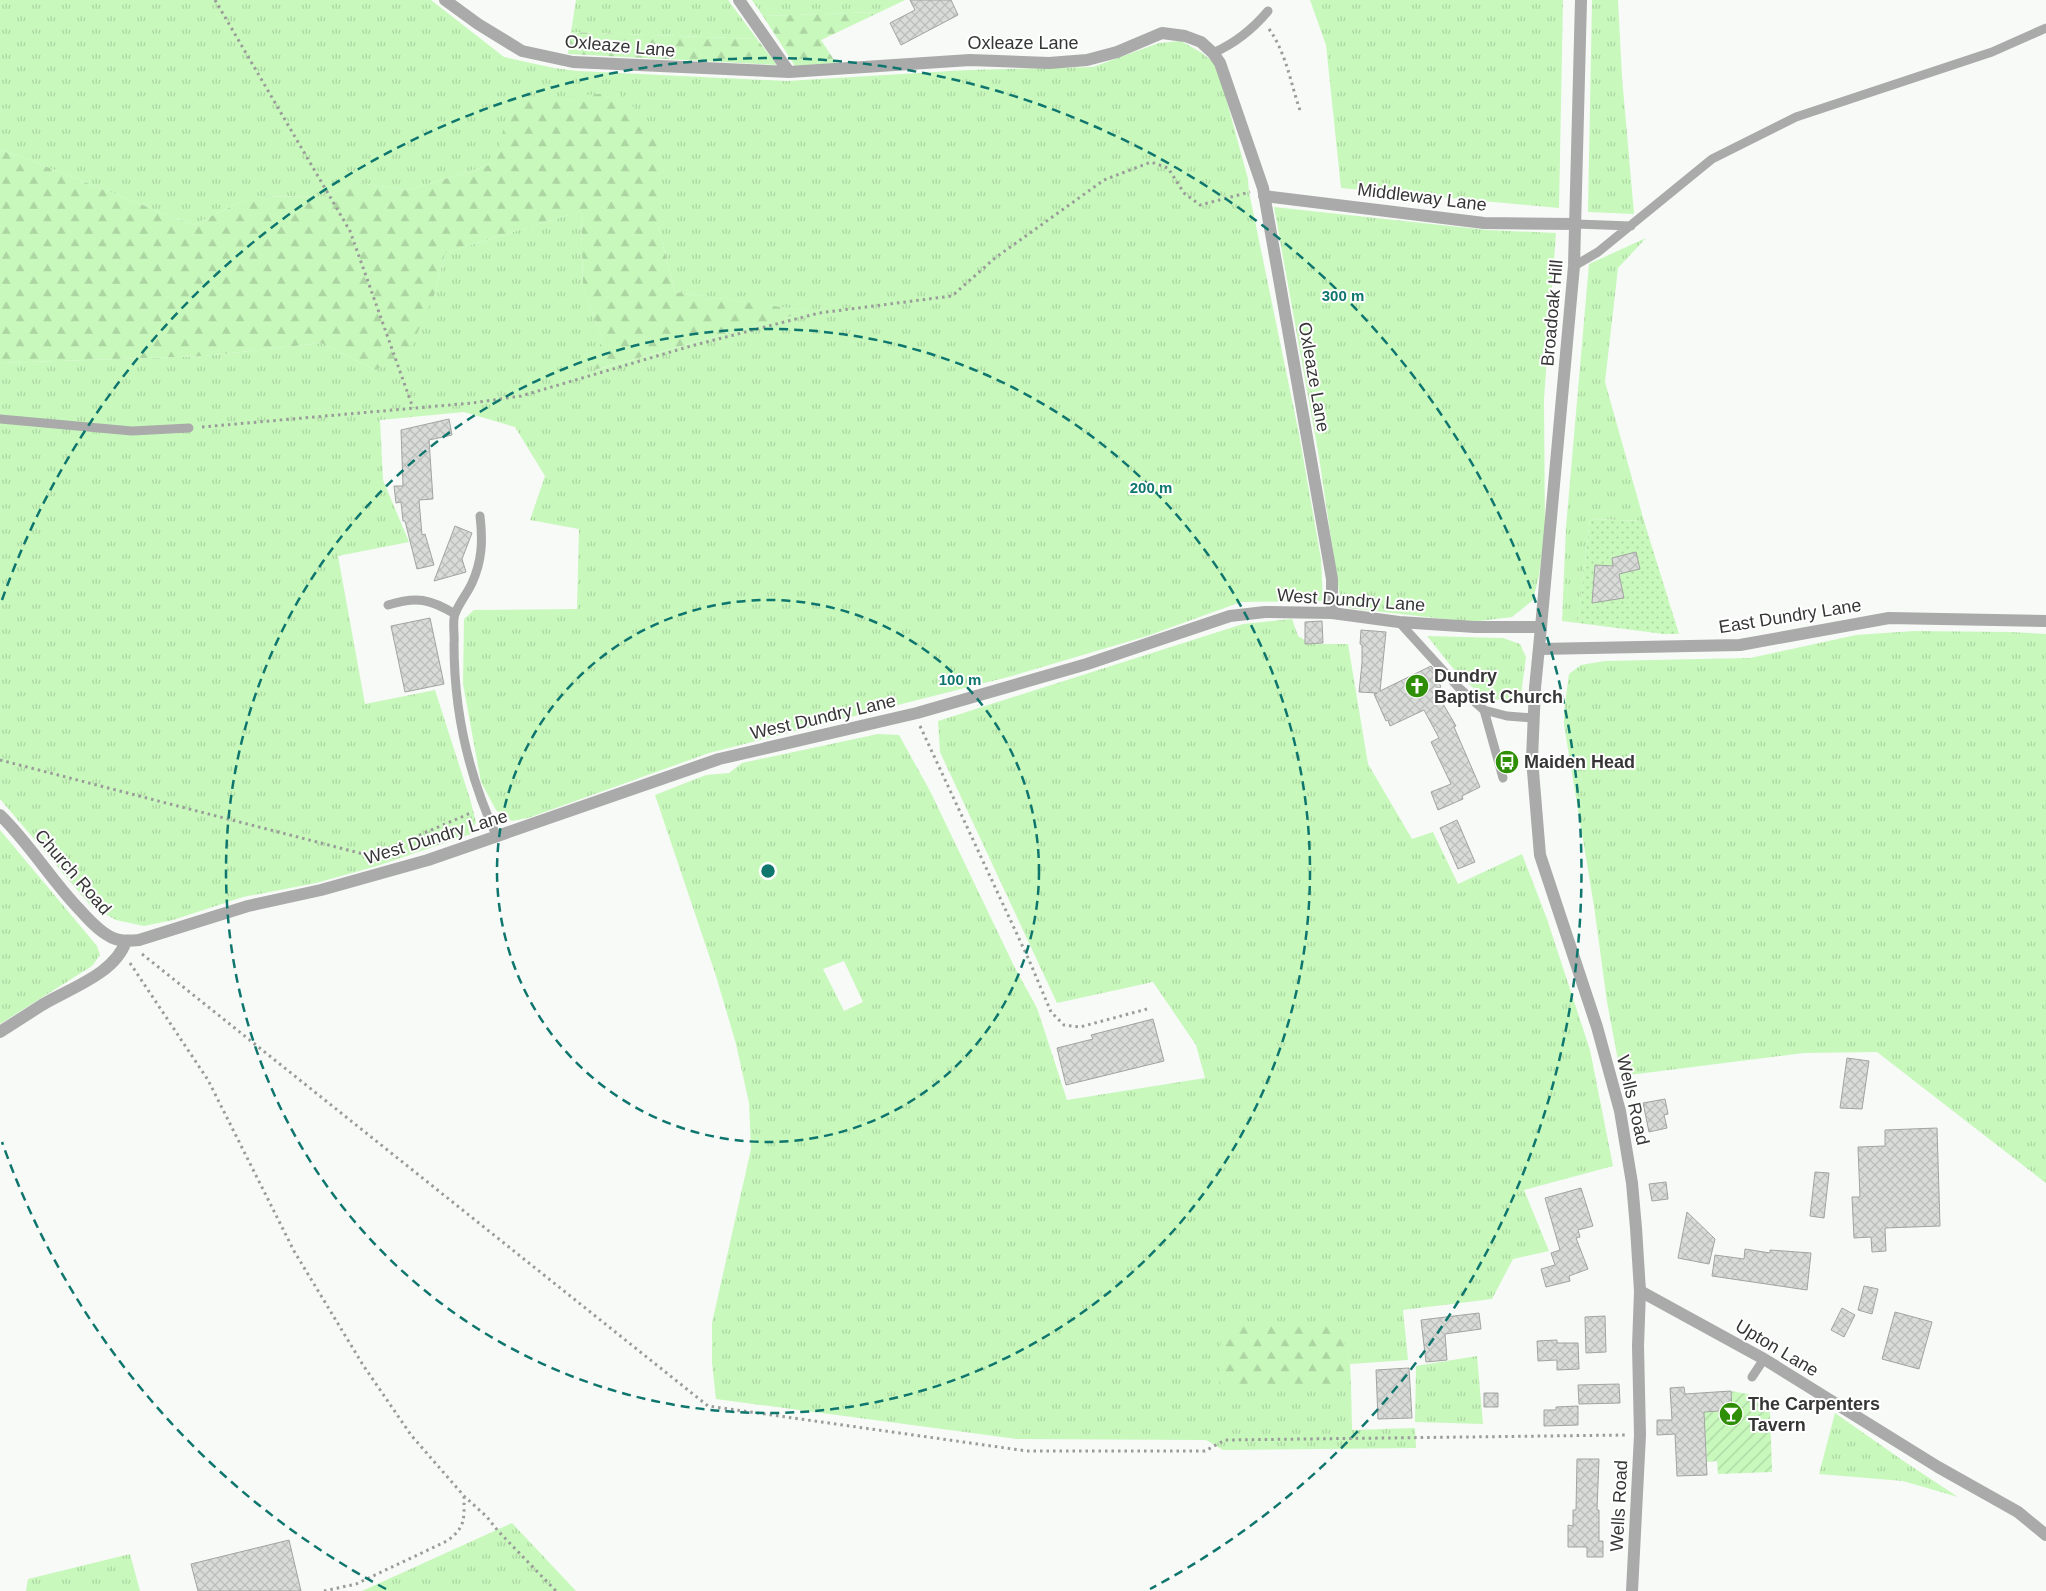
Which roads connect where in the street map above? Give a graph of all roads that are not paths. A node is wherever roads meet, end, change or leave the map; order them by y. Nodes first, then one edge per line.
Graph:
1 (445, 0) edge
2 (739, 0) edge
3 (1581, 0) edge
4 (1264, 15) road end
5 (2046, 28) edge
6 (1213, 53) junction
7 (789, 72) junction
8 (1264, 192) junction
9 (1576, 224) junction
10 (1630, 226) junction
11 (1574, 266) junction
12 (0, 419) edge
13 (189, 428) road end
14 (480, 516) dead end
15 (388, 605) dead end
16 (1332, 613) junction
17 (455, 614) junction
18 (2046, 621) edge
19 (1399, 622) junction
20 (1541, 627) junction
21 (1540, 649) junction
22 (1484, 710) junction
23 (1534, 718) junction
24 (1503, 778) dead end
25 (0, 815) edge
26 (497, 837) junction
27 (124, 946) junction
28 (0, 1032) edge
29 (1640, 1291) junction
30 (1764, 1359) junction
31 (1752, 1377) dead end
32 (2046, 1535) edge
33 (1632, 1591) edge

1 - 7 street, Oxleaze Lane
2 - 7 street
3 - 9 street, Broadoak Hill
4 - 6 lane
5 - 10 lane
6 - 7 street, Oxleaze Lane
6 - 8 street, Oxleaze Lane
8 - 9 street, Middleway Lane
8 - 16 street, Oxleaze Lane
9 - 10 lane
9 - 11 street, Broadoak Hill
10 - 11 lane
11 - 20 street, Broadoak Hill
12 - 13 lane
14 - 17 lane
15 - 17 lane
16 - 19 street, West Dundry Lane
16 - 26 street, West Dundry Lane
17 - 26 lane
18 - 21 street, East Dundry Lane
19 - 20 street, West Dundry Lane
19 - 22 lane
20 - 21 street, Wells Road
21 - 23 street, Wells Road
22 - 23 lane
22 - 24 lane
23 - 29 street, Wells Road
25 - 27 street, Church Road
26 - 27 street, West Dundry Lane
27 - 28 street
29 - 30 street, Upton Lane
29 - 33 street, Wells Road
30 - 31 lane
30 - 32 street, Upton Lane

